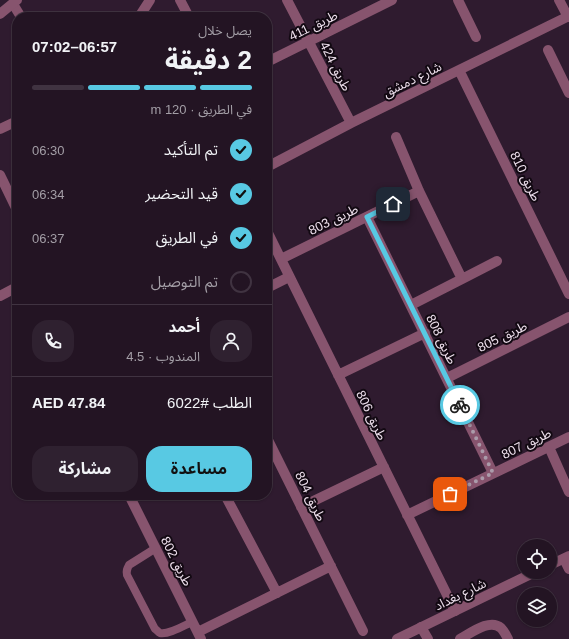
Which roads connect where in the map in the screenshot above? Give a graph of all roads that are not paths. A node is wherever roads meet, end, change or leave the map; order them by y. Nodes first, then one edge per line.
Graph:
1 (150, 0) edge
2 (180, 0) edge
3 (288, 0) edge
4 (392, 0) edge
5 (458, 0) edge
6 (559, 0) edge
7 (15, 2) edge
8 (19, 12) edge
9 (142, 12) edge
10 (186, 12) edge
11 (0, 14) edge
12 (568, 16) edge
13 (476, 37) dead end
14 (309, 42) junction
15 (548, 50) dead end
16 (272, 60) edge
17 (459, 70) junction
18 (569, 93) edge
19 (12, 123) edge
20 (350, 123) junction
21 (0, 129) edge
22 (396, 137) dead end
23 (272, 164) edge
24 (0, 175) edge
25 (3, 189) edge
26 (419, 191) junction
27 (12, 202) edge
28 (367, 217) junction
29 (272, 241) edge
30 (281, 259) junction
31 (497, 261) dead end
32 (289, 277) junction
33 (462, 279) junction
34 (272, 286) edge
35 (12, 290) edge
36 (569, 294) edge
37 (0, 296) edge
38 (411, 305) junction
39 (569, 317) edge
40 (425, 333) junction
41 (338, 375) junction
42 (447, 378) junction
43 (569, 437) edge
44 (549, 447) junction
45 (272, 448) edge
46 (384, 467) junction
47 (493, 473) junction
48 (569, 492) edge
49 (132, 500) edge
50 (228, 500) edge
51 (301, 507) junction
52 (407, 515) junction
53 (156, 548) junction
54 (566, 557) edge
55 (557, 562) edge
56 (331, 566) junction
57 (569, 569) edge
58 (521, 579) edge
59 (277, 593) junction
60 (455, 611) junction
61 (192, 622) junction
62 (421, 627) junction
63 (363, 631) dead end
64 (200, 636) edge
65 (397, 639) edge
66 (428, 639) edge
67 (460, 639) edge
68 (508, 639) edge

1 - 9 street
2 - 10 street
3 - 14 street, طريق 424
4 - 14 street, طريق 411
5 - 13 street
6 - 12 street
7 - 8 street
7 - 11 street
12 - 17 street, شارع دمشق
14 - 16 street, طريق 411
14 - 20 street, طريق 424
15 - 18 street
17 - 20 street, شارع دمشق
17 - 36 street, طريق 810
19 - 21 street
20 - 23 street, شارع دمشق
22 - 26 street
24 - 25 street
25 - 27 street
26 - 28 street, طريق 803
26 - 33 street
28 - 30 street, طريق 803
28 - 38 street, طريق 808
29 - 30 street, طريق 806
30 - 32 street, طريق 806
31 - 33 street
32 - 34 street
32 - 41 street, طريق 806
33 - 38 street
35 - 37 street
38 - 40 street, طريق 808
39 - 42 street, طريق 805
40 - 41 street
40 - 42 street, طريق 808
41 - 46 street, طريق 806
42 - 47 street, طريق 808
43 - 44 street, طريق 807
44 - 47 street, طريق 807
44 - 48 street
45 - 51 street, طريق 804
46 - 51 street
46 - 52 street, طريق 806
47 - 52 street, طريق 807
49 - 53 street, طريق 802
50 - 59 street
51 - 56 street, طريق 804
52 - 60 street, طريق 806
53 - 61 street, طريق 802
53 - 61 lane
54 - 55 street
54 - 57 street
56 - 59 street
56 - 63 street, طريق 804
58 - 60 street, شارع بغداد
59 - 64 street
60 - 62 street, شارع بغداد
61 - 64 street, طريق 802
62 - 65 street, شارع بغداد
62 - 66 street
67 - 68 street

